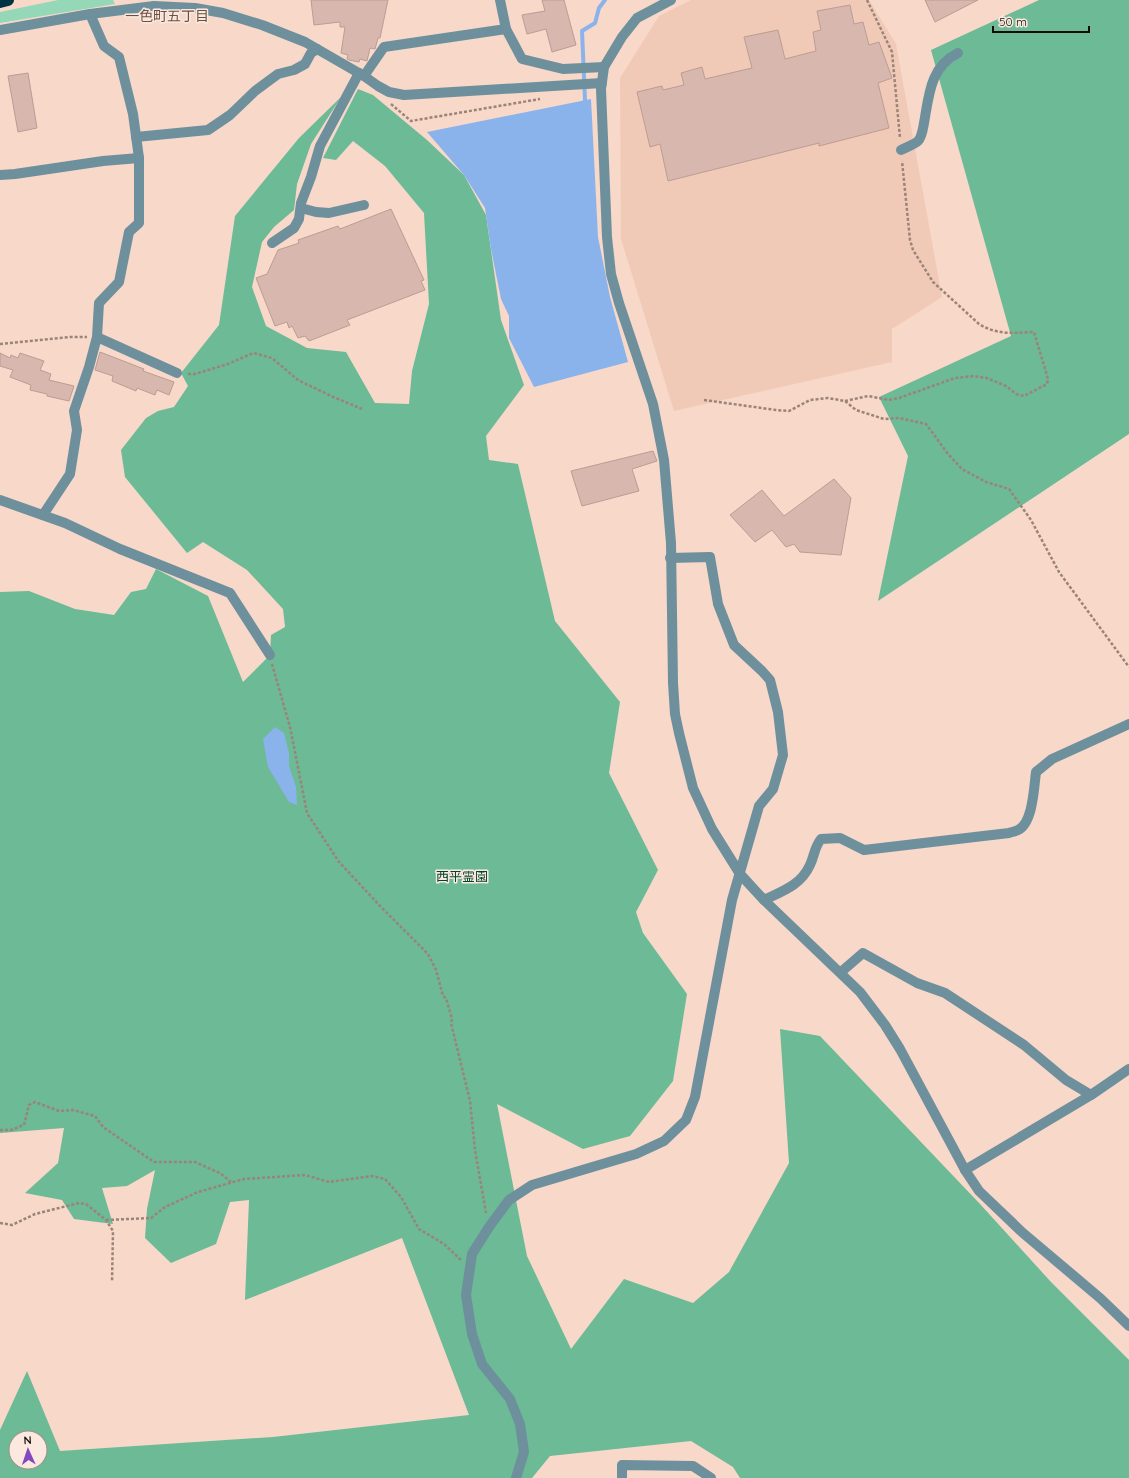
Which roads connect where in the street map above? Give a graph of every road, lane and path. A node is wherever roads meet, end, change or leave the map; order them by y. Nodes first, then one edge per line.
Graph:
1 (8, 0) edge
2 (500, 0) edge
3 (671, 0) edge
4 (867, 0) edge
5 (0, 2) edge
6 (90, 14) junction
7 (506, 29) junction
8 (0, 30) edge
9 (317, 49) junction
10 (958, 53) dead end
11 (604, 67) junction
12 (362, 75) junction
13 (602, 83) junction
14 (389, 92) junction
15 (540, 99) dead end
16 (136, 136) junction
17 (901, 150) junction
18 (139, 158) junction
19 (0, 175) edge
20 (364, 205) dead end
21 (301, 208) junction
22 (272, 243) dead end
23 (97, 337) junction
24 (0, 344) edge
25 (177, 373) joint
26 (704, 400) dead end
27 (845, 401) junction
28 (362, 409) dead end
29 (0, 500) edge
30 (43, 515) junction
31 (670, 558) junction
32 (270, 655) joint
33 (1129, 667) edge
34 (1129, 724) edge
35 (740, 874) junction
36 (764, 900) junction
37 (841, 972) junction
38 (1129, 1069) edge
39 (1091, 1095) junction
40 (0, 1130) edge
41 (965, 1170) junction
42 (232, 1182) junction
43 (106, 1220) junction
44 (0, 1223) edge
45 (489, 1227) junction
46 (470, 1268) junction
47 (112, 1282) dead end
48 (1129, 1326) edge
49 (516, 1478) edge
50 (622, 1478) edge
51 (711, 1478) edge

1 - 5 highway
2 - 7 street
3 - 11 street
4 - 17 path
6 - 8 street
6 - 9 street
6 - 16 street
7 - 11 street
7 - 12 street
9 - 12 street
9 - 16 street
10 - 17 street
11 - 13 street
12 - 14 street
12 - 21 street
13 - 14 street
13 - 31 street
14 - 15 path
16 - 18 street
17 - 27 path
18 - 19 street
18 - 23 street
20 - 21 street
21 - 22 street
23 - 24 path
23 - 25 street
23 - 30 street
25 - 28 path
26 - 27 path
27 - 33 path
29 - 30 street
30 - 32 street
31 - 35 street
31 - 35 street
32 - 45 path
34 - 36 street
35 - 36 street
35 - 45 street
36 - 37 street
37 - 39 street
37 - 41 street
38 - 39 street
39 - 41 street
40 - 42 path
41 - 48 street
42 - 43 path
42 - 46 path
43 - 44 path
43 - 47 path
45 - 46 street
46 - 49 street
50 - 51 street

